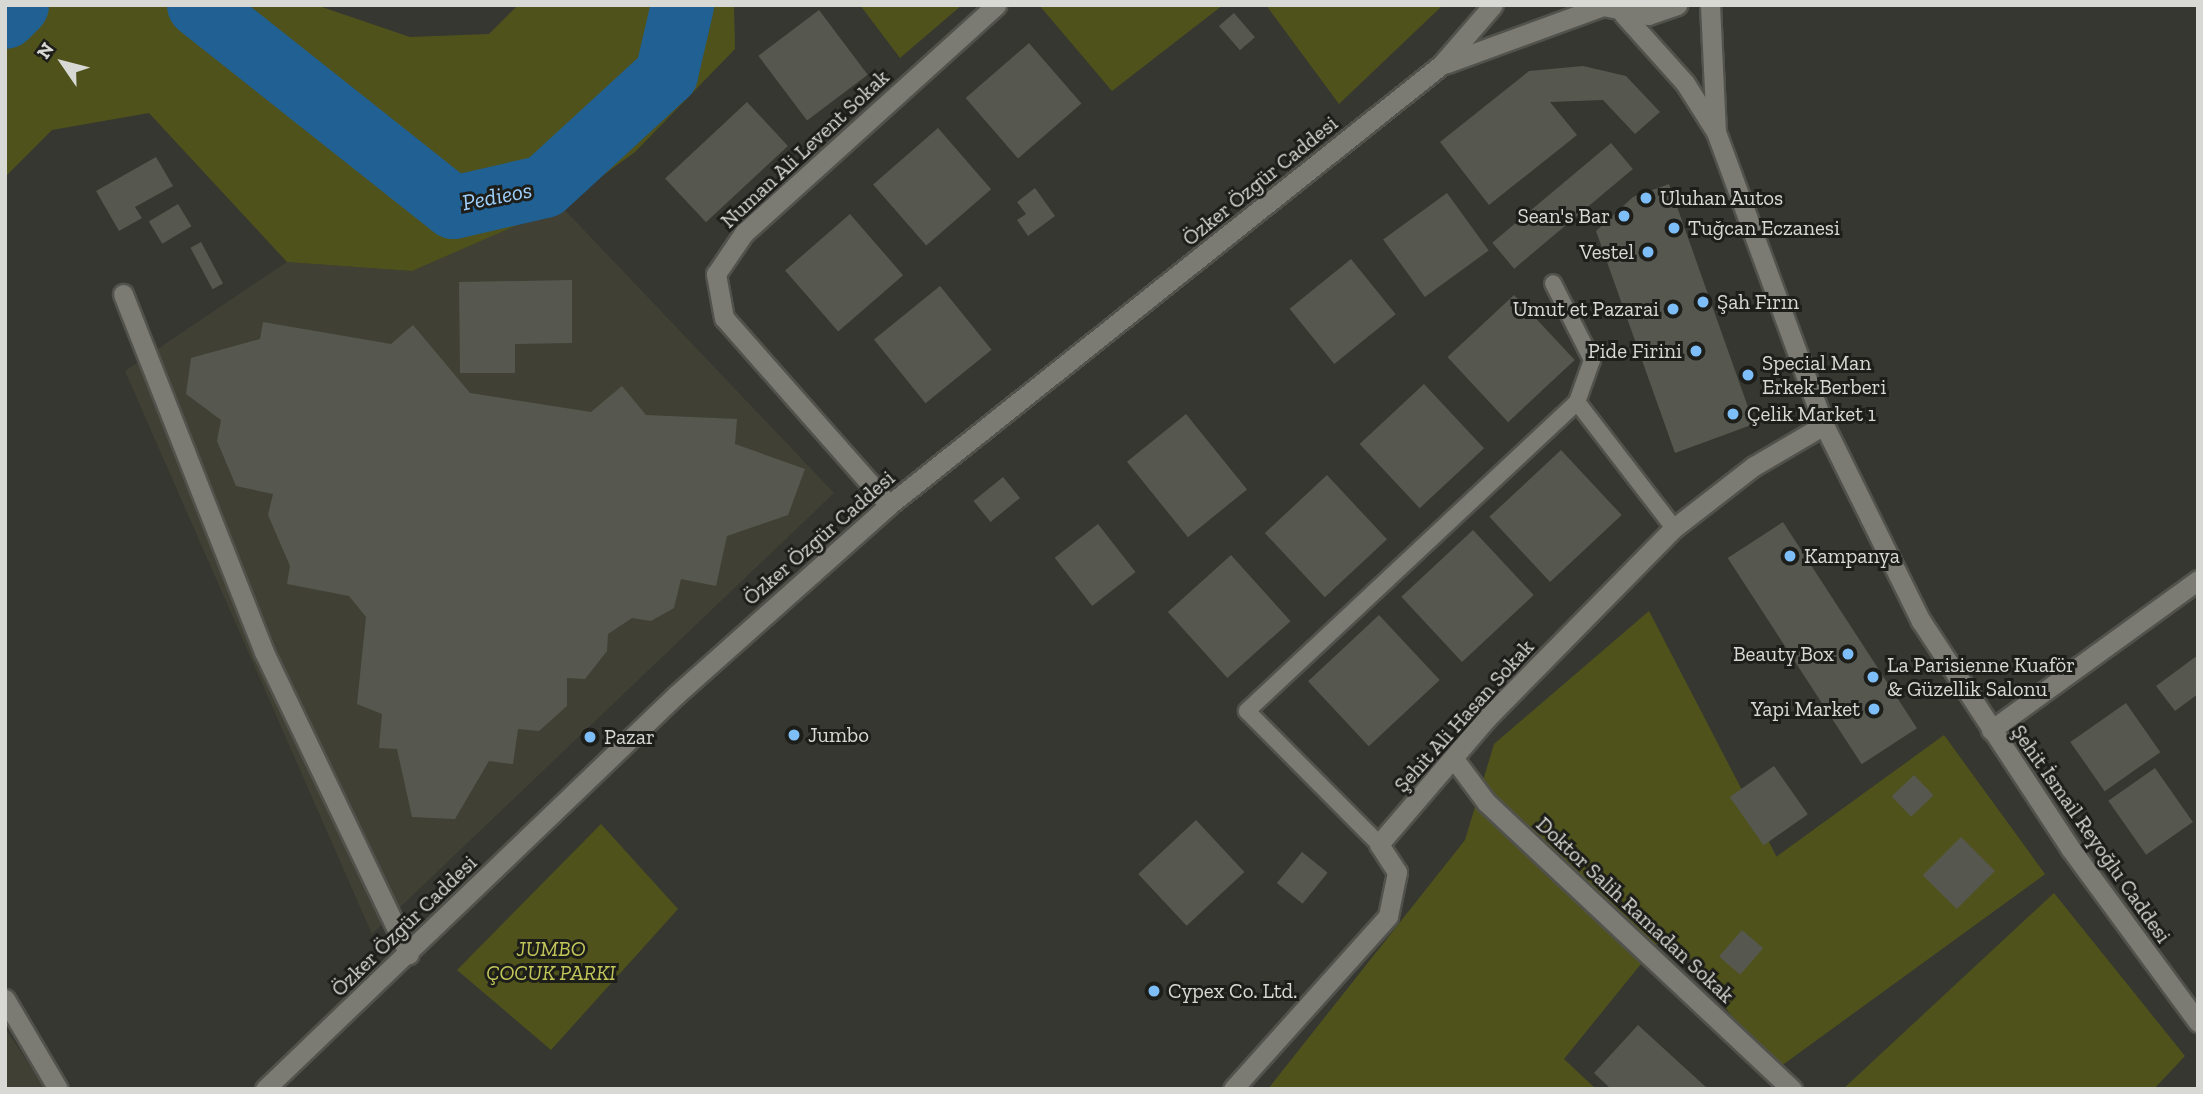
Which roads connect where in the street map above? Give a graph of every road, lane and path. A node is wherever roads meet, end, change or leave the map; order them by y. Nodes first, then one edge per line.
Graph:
1 (996, 5) edge
2 (1493, 5) edge
3 (1677, 5) edge
4 (1710, 5) edge
5 (1599, 6) edge
6 (1624, 15) junction
7 (1441, 65) junction
8 (1716, 132) junction
9 (1553, 283) dead end
10 (123, 294) dead end
11 (1577, 402) junction
12 (1824, 425) junction
13 (889, 505) junction
14 (1674, 528) junction
15 (2198, 580) edge
16 (1991, 730) junction
17 (1454, 759) junction
18 (1379, 844) junction
19 (409, 954) junction
20 (5, 999) edge
21 (2198, 1022) edge
22 (58, 1089) edge
23 (265, 1089) edge
24 (1233, 1089) edge
25 (1792, 1089) edge

1 - 13 street, Numan Ali Levent Sokak
2 - 7 street, Özker Özgür Caddesi
3 - 6 street
4 - 8 street, Şehit İsmail Reyoğlu Caddesi
5 - 6 street
5 - 7 street, Özker Özgür Caddesi
6 - 8 street, Şehit İsmail Reyoğlu Caddesi
7 - 13 street, Özker Özgür Caddesi
8 - 12 street, Şehit İsmail Reyoğlu Caddesi
9 - 11 lane
10 - 19 street
11 - 14 lane
11 - 18 lane
12 - 14 street, Şehit Ali Hasan Sokak
12 - 16 street, Şehit İsmail Reyoğlu Caddesi
13 - 19 street, Özker Özgür Caddesi
14 - 17 street, Şehit Ali Hasan Sokak
15 - 16 street
16 - 21 street, Şehit İsmail Reyoğlu Caddesi
17 - 18 street, Şehit Ali Hasan Sokak
17 - 25 street, Doktor Salih Ramadan Sokak
18 - 24 street
19 - 23 street, Özker Özgür Caddesi
20 - 22 street

